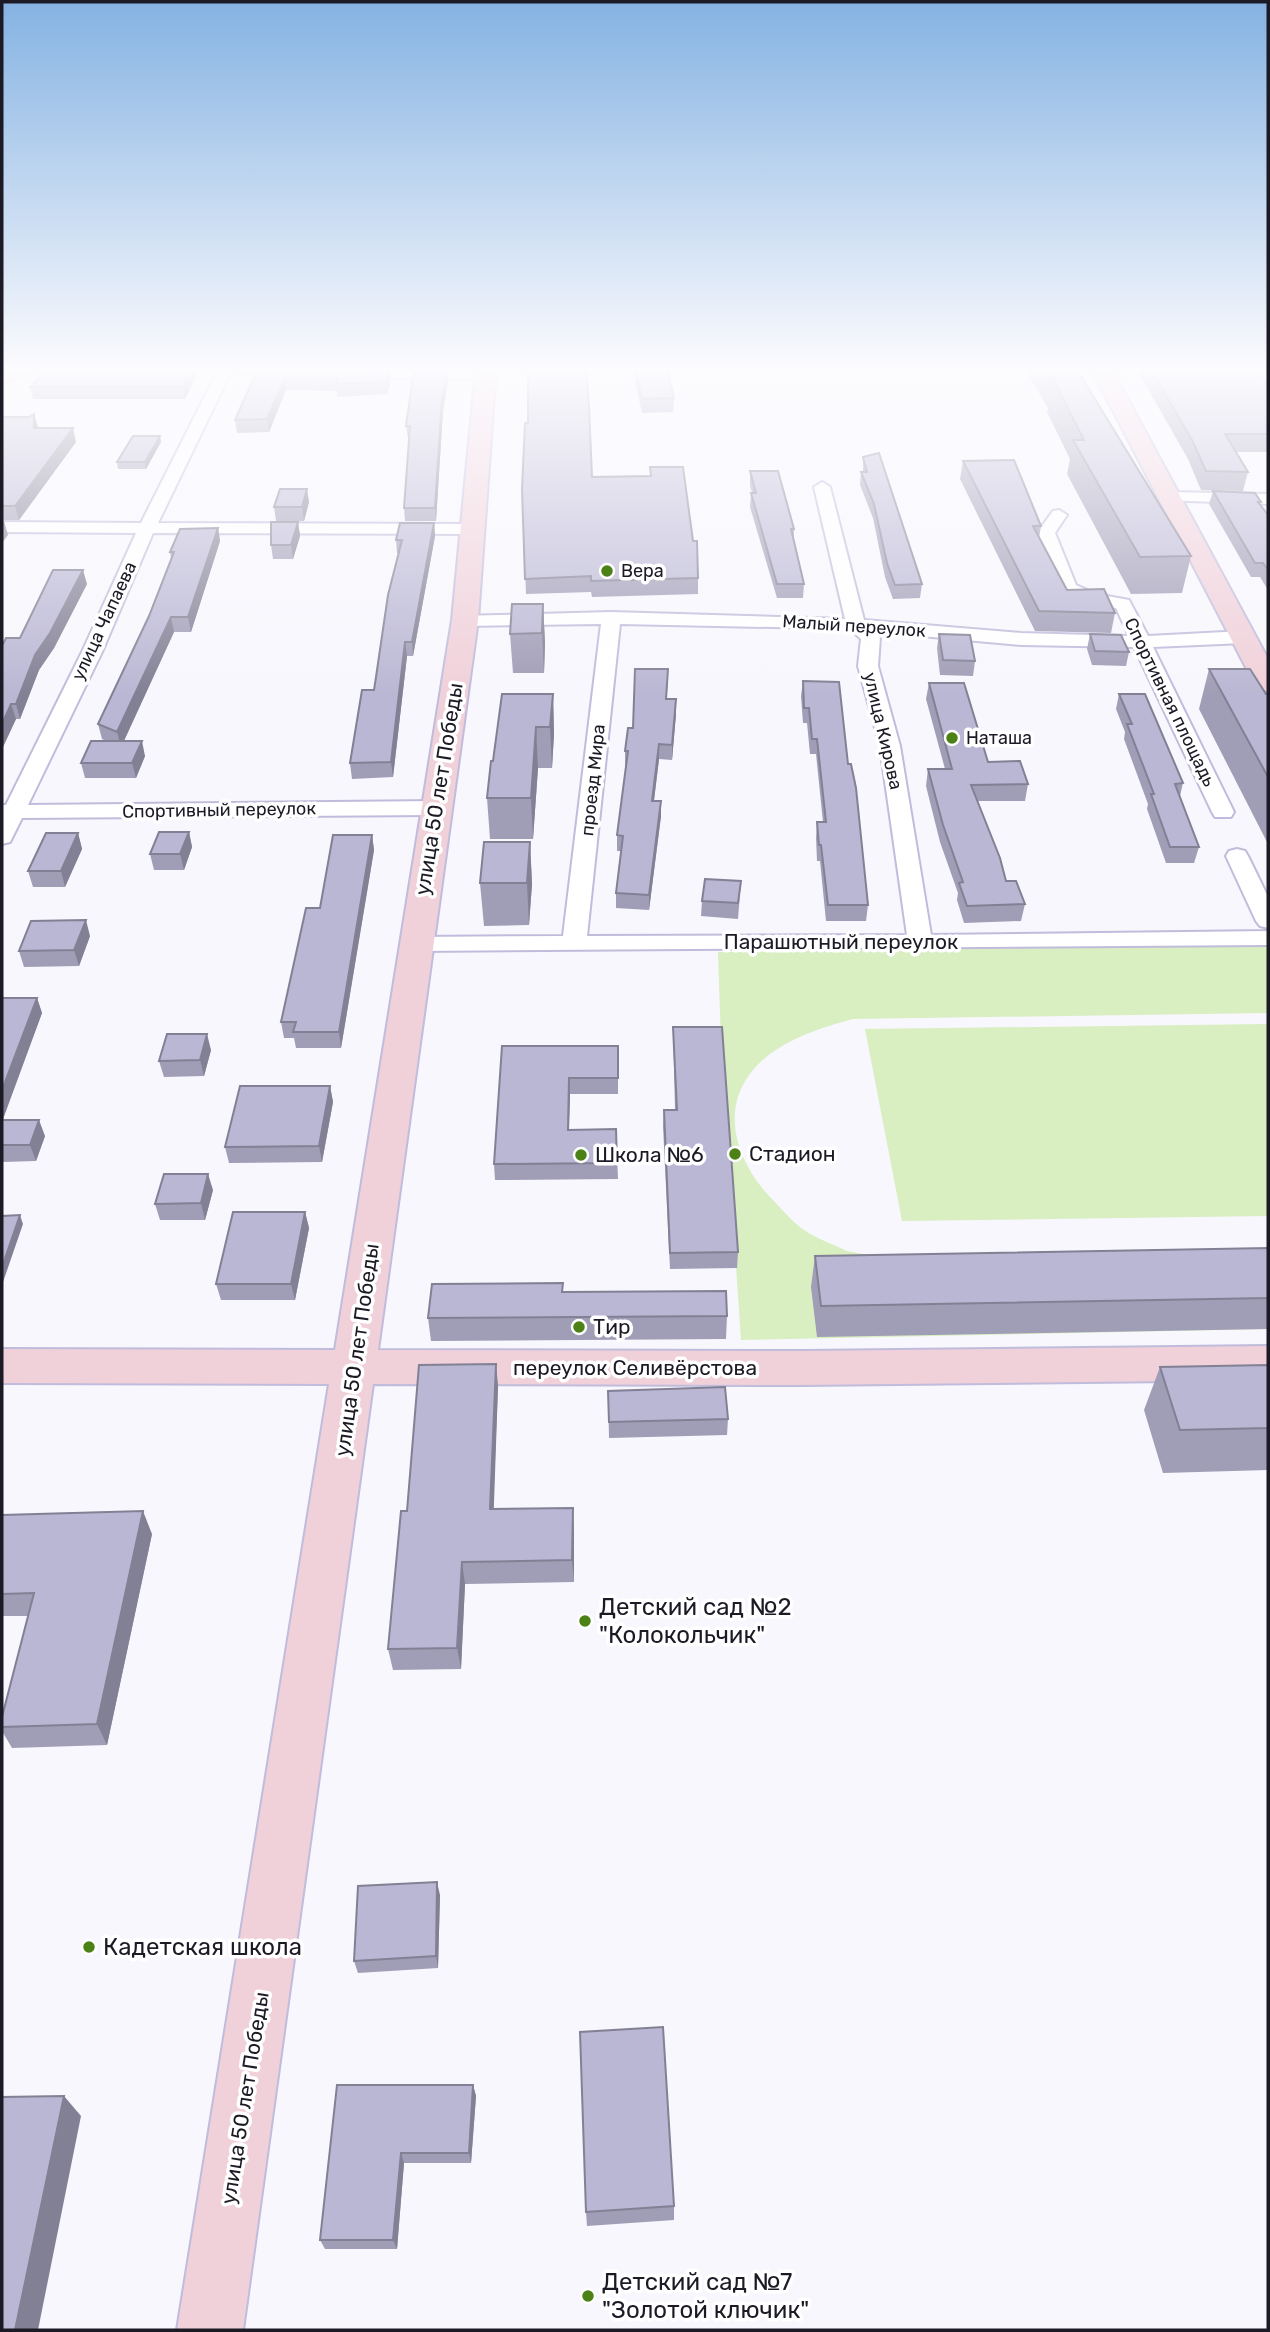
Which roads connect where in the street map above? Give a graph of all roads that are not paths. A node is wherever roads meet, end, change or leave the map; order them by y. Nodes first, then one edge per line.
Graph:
1 (172, 477) edge
2 (477, 477) edge
3 (1158, 477) edge
4 (822, 487) dead end
5 (1169, 497) junction
6 (1268, 499) edge
7 (1059, 515) dead end
8 (2, 527) edge
9 (147, 528) junction
10 (473, 529) junction
11 (611, 618) junction
12 (465, 620) junction
13 (856, 625) junction
14 (1244, 637) junction
15 (1143, 642) junction
16 (1266, 676) edge
17 (436, 808) junction
18 (7, 812) edge
19 (1223, 812) dead end
20 (2, 837) edge
21 (1237, 856) dead end
22 (1268, 921) edge
23 (1268, 938) edge
24 (920, 942) junction
25 (575, 943) junction
26 (415, 944) junction
27 (1268, 1363) edge
28 (2, 1366) edge
29 (355, 1367) junction
30 (210, 2330) edge

1 - 9 street, улица Чапаева
2 - 10 street, улица 50 лет Победы
3 - 5 street
4 - 13 street, улица Кирова
5 - 6 street
5 - 14 street
7 - 15 street, Спортивная площадь
8 - 9 street
9 - 10 street
9 - 18 street, улица Чапаева
10 - 12 street, улица 50 лет Победы
11 - 12 street, Малый переулок
11 - 13 street, Малый переулок
11 - 25 street, проезд Мира
12 - 17 street, улица 50 лет Победы
13 - 15 street, Малый переулок
13 - 24 street, улица Кирова
14 - 15 street, Малый переулок
14 - 16 street
15 - 19 street, Спортивная площадь
17 - 18 street, Спортивный переулок
17 - 26 street, улица 50 лет Победы
18 - 20 street, улица Чапаева
21 - 22 street
23 - 24 street, Парашютный переулок
24 - 25 street, Парашютный переулок
25 - 26 street, Парашютный переулок
26 - 29 street, улица 50 лет Победы
27 - 29 street, переулок Селивёрстова
28 - 29 street, переулок Селивёрстова
29 - 30 street, улица 50 лет Победы

